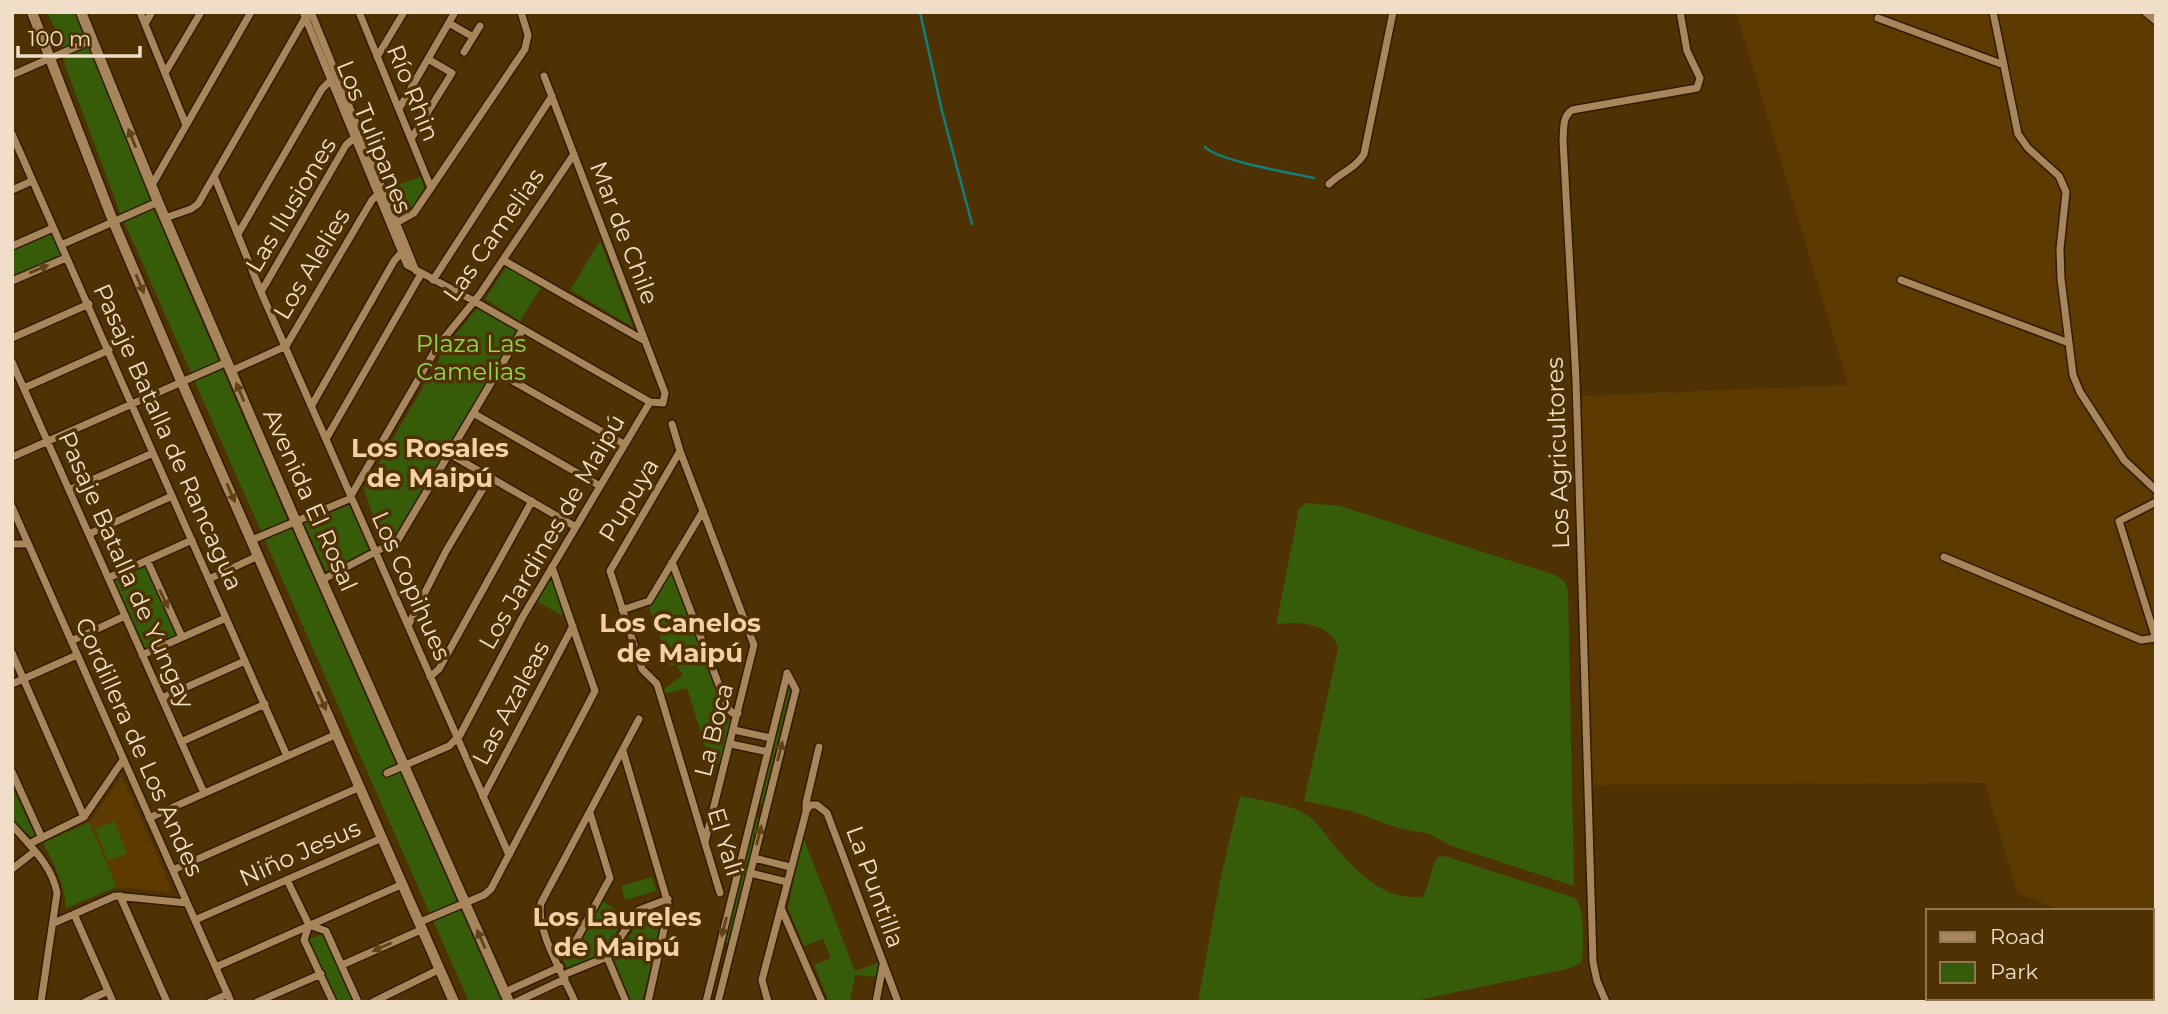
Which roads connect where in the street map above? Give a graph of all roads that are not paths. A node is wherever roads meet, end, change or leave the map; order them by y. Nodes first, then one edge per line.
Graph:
1 (32, 12) edge
2 (82, 12) edge
3 (140, 12) edge
4 (152, 12) edge
5 (201, 12) edge
6 (251, 12) edge
7 (359, 12) edge
8 (404, 12) edge
9 (455, 12) edge
10 (521, 12) edge
11 (1393, 12) edge
12 (1680, 12) edge
13 (1993, 12) edge
14 (2145, 12) edge
15 (308, 14) edge
16 (1878, 18) dead end
17 (2156, 21) edge
18 (449, 23) junction
19 (145, 24) junction
20 (480, 26) dead end
21 (473, 37) junction
22 (92, 40) junction
23 (464, 52) dead end
24 (377, 57) junction
25 (51, 58) junction
26 (428, 60) junction
27 (2004, 65) junction
28 (165, 73) junction
29 (12, 75) edge
30 (544, 76) dead end
31 (330, 81) junction
32 (552, 96) junction
33 (399, 109) junction
34 (186, 124) junction
35 (12, 134) edge
36 (354, 138) junction
37 (411, 139) junction
38 (574, 154) junction
39 (214, 176) junction
40 (32, 181) junction
41 (1329, 184) dead end
42 (152, 185) junction
43 (431, 188) junction
44 (12, 190) edge
45 (381, 192) junction
46 (158, 202) junction
47 (165, 218) junction
48 (113, 221) junction
49 (398, 222) junction
50 (53, 228) junction
51 (238, 234) junction
52 (12, 246) edge
53 (61, 246) junction
54 (401, 253) junction
55 (66, 258) junction
56 (503, 260) junction
57 (419, 272) junction
58 (433, 280) junction
59 (1901, 280) dead end
60 (12, 281) edge
61 (261, 292) junction
62 (474, 301) junction
63 (89, 304) junction
64 (523, 329) junction
65 (12, 338) edge
66 (645, 341) junction
67 (2070, 343) junction
68 (286, 346) junction
69 (109, 350) junction
70 (12, 362) edge
71 (229, 366) junction
72 (497, 372) junction
73 (182, 382) junction
74 (24, 388) junction
75 (650, 402) junction
76 (663, 403) joint
77 (133, 404) junction
78 (312, 405) junction
79 (472, 413) junction
80 (672, 424) dead end
81 (326, 439) junction
82 (48, 442) junction
83 (624, 444) junction
84 (680, 451) junction
85 (152, 453) junction
86 (448, 453) junction
87 (12, 457) edge
88 (490, 477) junction
89 (600, 486) junction
90 (69, 490) junction
91 (2156, 490) edge
92 (172, 496) junction
93 (351, 496) junction
94 (532, 501) junction
95 (2156, 502) edge
96 (12, 507) edge
97 (703, 511) junction
98 (296, 522) junction
99 (576, 527) junction
100 (89, 534) junction
101 (192, 540) junction
102 (251, 540) junction
103 (12, 544) edge
104 (28, 544) junction
105 (376, 553) junction
106 (258, 556) junction
107 (1944, 557) dead end
108 (147, 560) junction
109 (671, 562) junction
110 (551, 567) junction
111 (611, 567) joint
112 (108, 578) junction
113 (209, 579) junction
114 (322, 580) junction
115 (622, 610) junction
116 (125, 615) junction
117 (226, 618) junction
118 (408, 626) junction
119 (573, 626) junction
120 (182, 637) junction
121 (2156, 638) edge
122 (71, 641) junction
123 (12, 653) edge
124 (77, 655) junction
125 (142, 655) junction
126 (245, 661) junction
127 (430, 677) junction
128 (24, 679) junction
129 (12, 684) edge
130 (162, 698) junction
131 (265, 704) junction
132 (738, 713) junction
133 (639, 719) dead end
134 (734, 730) junction
135 (337, 734) junction
136 (457, 738) junction
137 (771, 738) junction
138 (181, 742) junction
139 (731, 744) junction
140 (819, 747) dead end
141 (623, 750) junction
142 (768, 752) junction
143 (288, 756) junction
144 (123, 759) junction
145 (404, 766) junction
146 (12, 772) edge
147 (387, 773) dead end
148 (360, 787) junction
149 (204, 793) junction
150 (483, 797) junction
151 (753, 809) junction
152 (765, 812) junction
153 (806, 812) junction
154 (590, 813) junction
155 (84, 817) junction
156 (149, 818) junction
157 (12, 825) edge
158 (42, 838) junction
159 (382, 838) junction
160 (705, 842) junction
161 (32, 847) junction
162 (509, 855) junction
163 (754, 858) junction
164 (790, 867) junction
165 (12, 869) edge
166 (173, 870) junction
167 (750, 873) junction
168 (287, 880) junction
169 (787, 882) junction
170 (403, 884) junction
171 (720, 893) dead end
172 (120, 896) junction
173 (668, 899) junction
174 (187, 903) junction
175 (465, 903) junction
176 (781, 907) junction
177 (74, 914) junction
178 (195, 920) junction
179 (54, 923) junction
180 (309, 925) junction
181 (421, 926) junction
182 (718, 953) junction
183 (554, 954) junction
184 (729, 956) junction
185 (607, 957) junction
186 (342, 965) junction
187 (883, 965) junction
188 (216, 967) junction
189 (440, 969) junction
190 (321, 974) junction
191 (563, 974) junction
192 (108, 991) junction
193 (507, 997) edge
194 (230, 998) edge
195 (41, 1002) edge
196 (85, 1002) edge
197 (113, 1002) edge
198 (167, 1002) edge
199 (211, 1002) edge
200 (257, 1002) edge
201 (333, 1002) edge
202 (358, 1002) edge
203 (373, 1002) edge
204 (454, 1002) edge
205 (516, 1002) edge
206 (575, 1002) edge
207 (626, 1002) edge
208 (648, 1002) edge
209 (706, 1002) edge
210 (718, 1002) edge
211 (768, 1002) edge
212 (822, 1002) edge
213 (876, 1002) edge
214 (898, 1002) edge
215 (1606, 1002) edge

1 - 25 street
2 - 22 street, Avenida El Rosal
3 - 19 street
4 - 19 street
5 - 28 street
6 - 34 street
7 - 24 street, Río Rhin
8 - 24 street
9 - 18 street
10 - 43 street
11 - 41 street
12 - 215 street, Los Agricultores
13 - 27 street
14 - 17 street
15 - 31 street, Los Tulipanes
15 - 39 street
15 - 45 street, Los Tulipanes
16 - 27 street
18 - 21 street
18 - 26 street
19 - 28 street
20 - 21 street
21 - 23 street
22 - 25 street
42 -> 22 street, Avenida El Rosal
24 - 33 street, Río Rhin
25 - 29 street
25 - 48 street
26 - 33 street
26 - 37 street
27 - 67 street
28 - 34 street
30 - 32 street, Mar de Chile
31 - 36 street, Los Tulipanes
31 - 51 street
32 - 38 street, Mar de Chile
32 - 58 street
33 - 37 street, Río Rhin
34 - 42 street
35 - 40 street, Pasaje Batalla de Rancagua
36 - 45 street, Los Tulipanes
36 - 61 street, Las Ilusiones
37 - 43 street, Río Rhin
38 - 56 street, Las Camelias
38 - 66 street, Mar de Chile
39 - 47 street
39 - 51 street, Los Copihues
40 - 44 street
40 - 50 street, Pasaje Batalla de Rancagua
42 - 46 street, Avenida El Rosal
43 - 49 street
45 - 49 street, Los Tulipanes
45 - 54 street, Los Tulipanes
45 - 68 street, Los Alelies
46 - 47 street, Avenida El Rosal
46 - 48 street
47 - 71 street, Avenida El Rosal
48 - 53 street
48 -> 73 street
49 - 57 street, Los Tulipanes
50 - 52 street
50 - 53 street, Pasaje Batalla de Rancagua
51 - 61 street, Los Copihues
53 - 55 street, Pasaje Batalla de Rancagua
54 - 57 street, Los Tulipanes
54 - 78 street
60 -> 55 street
55 - 63 street, Pasaje Batalla de Rancagua
56 - 62 street, Las Camelias
56 - 66 street
57 - 58 street, Los Tulipanes
57 - 81 street
58 - 62 street, Los Tulipanes
59 - 67 street
61 - 68 street, Los Copihues
62 - 64 street, Los Tulipanes
62 - 93 street, Las Camelias
63 - 65 street
63 - 69 street, Pasaje Batalla de Rancagua
64 - 72 street
64 - 75 street, Los Tulipanes
66 - 76 street, Mar de Chile
67 - 91 street
68 - 71 street, Los Alelies
68 - 78 street, Los Copihues
69 - 74 street
69 - 77 street, Pasaje Batalla de Rancagua
70 - 74 street, Pasaje Batalla de Yungay
71 - 73 street, Los Alelies
98 -> 71 street, Avenida El Rosal
72 - 79 street
72 - 83 street
73 - 77 street, Los Alelies
73 -> 102 street
74 - 82 street, Pasaje Batalla de Yungay
75 - 76 street, Los Tulipanes
75 - 83 street, Los Jardines de Maipú
77 - 82 street, Los Alelies
77 - 85 street, Pasaje Batalla de Rancagua
78 - 81 street, Los Copihues
79 - 86 street
79 - 89 street
80 - 84 street, La Boca
81 - 93 street, Los Copihues
82 - 87 street, Los Alelies
82 - 90 street, Pasaje Batalla de Yungay
83 - 89 street, Los Jardines de Maipú
84 - 97 street, La Boca
84 - 111 street, Pupuya
85 - 90 street
85 - 92 street, Pasaje Batalla de Rancagua
86 - 88 street
86 - 105 street
88 - 94 street
88 - 118 street
89 - 99 street, Los Jardines de Maipú
90 - 100 street, Pasaje Batalla de Yungay
92 - 100 street
92 - 101 street, Pasaje Batalla de Rancagua
93 - 98 street
93 - 105 street, Los Copihues
94 - 99 street
94 - 127 street
95 - 121 street
96 - 104 street, Cordillera de Los Andes
97 - 109 street
97 - 132 street, La Boca
98 - 102 street
98 - 114 street, Avenida El Rosal
99 - 110 street, Los Jardines de Maipú
100 - 112 street, Pasaje Batalla de Yungay
101 - 108 street
101 - 113 street, Pasaje Batalla de Rancagua
102 - 106 street
103 - 104 street
104 - 122 street, Cordillera de Los Andes
105 - 114 street
105 - 118 street, Los Copihues
106 - 113 street
106 -> 135 street
107 - 121 street
108 - 112 street
108 -> 120 street
109 - 115 street
109 - 132 street
110 - 119 street
110 - 136 street, Los Jardines de Maipú
111 - 115 street, El Yali
112 - 116 street, Pasaje Batalla de Yungay
113 - 117 street, Pasaje Batalla de Rancagua
114 - 145 street, Avenida El Rosal
115 - 160 street, El Yali
116 - 122 street
116 - 125 street, Pasaje Batalla de Yungay
117 - 120 street
117 - 126 street, Pasaje Batalla de Rancagua
118 - 127 street, Los Copihues
119 - 150 street, Las Azaleas
119 - 162 street
120 - 125 street
122 - 124 street, Cordillera de Los Andes
123 - 128 street
124 - 128 street
124 - 144 street, Cordillera de Los Andes
125 - 130 street, Pasaje Batalla de Yungay
126 - 130 street
126 - 131 street, Pasaje Batalla de Rancagua
127 - 136 street, Los Copihues
128 - 129 street
128 - 155 street
130 - 138 street, Pasaje Batalla de Yungay
131 - 138 street
131 - 143 street, Pasaje Batalla de Rancagua
132 - 134 street, La Boca
133 - 141 street
134 - 137 street
134 - 139 street, La Boca
135 - 143 street
135 - 148 street
136 - 145 street
136 - 150 street, Los Copihues
137 - 142 street
152 -> 137 street
138 - 149 street, Pasaje Batalla de Yungay
139 - 142 street
139 - 160 street, La Boca
140 - 153 street
141 - 154 street
141 - 173 street
142 - 151 street
143 - 149 street
144 - 155 street
144 - 156 street, Cordillera de Los Andes
145 - 147 street
145 - 175 street, Avenida El Rosal
146 - 158 street
148 - 159 street
148 - 166 street
149 - 156 street
150 - 162 street, Los Copihues
151 - 152 street
151 -> 182 street
163 -> 152 street
153 - 164 street
153 - 187 street, La Puntilla
154 - 183 street
154 - 183 street
155 - 158 street
156 - 166 street, Cordillera de Los Andes
157 - 161 street
158 - 161 street
159 - 168 street, Niño Jesus
159 - 170 street
160 - 171 street, El Yali
161 - 165 street
161 - 179 street
162 - 175 street
163 - 164 street
163 - 167 street
164 - 169 street
166 - 174 street, Cordillera de Los Andes
167 - 169 street
167 - 184 street
168 - 178 street, Niño Jesus
168 - 180 street
169 - 176 street
170 - 180 street
170 - 181 street
172 - 174 street
172 - 177 street
172 - 198 street
173 - 185 street
173 - 208 street
174 - 178 street, Cordillera de Los Andes
175 - 181 street
193 -> 175 street, Avenida El Rosal
176 - 211 street
176 - 212 street
177 - 179 street
177 - 192 street
178 - 188 street, Cordillera de Los Andes
179 - 195 street
180 - 186 street
180 - 188 street
180 - 190 street
181 -> 186 street
181 - 189 street
182 - 184 street
182 - 209 street
183 - 191 street
184 - 210 street
185 - 191 street
185 - 207 street
186 - 202 street
187 - 213 street
187 - 214 street, La Puntilla
188 - 194 street, Cordillera de Los Andes
189 - 203 street
189 - 204 street
190 - 200 street
190 - 201 street
191 - 193 street
191 - 205 street
191 - 206 street
192 - 196 street
192 - 197 street
194 - 199 street

